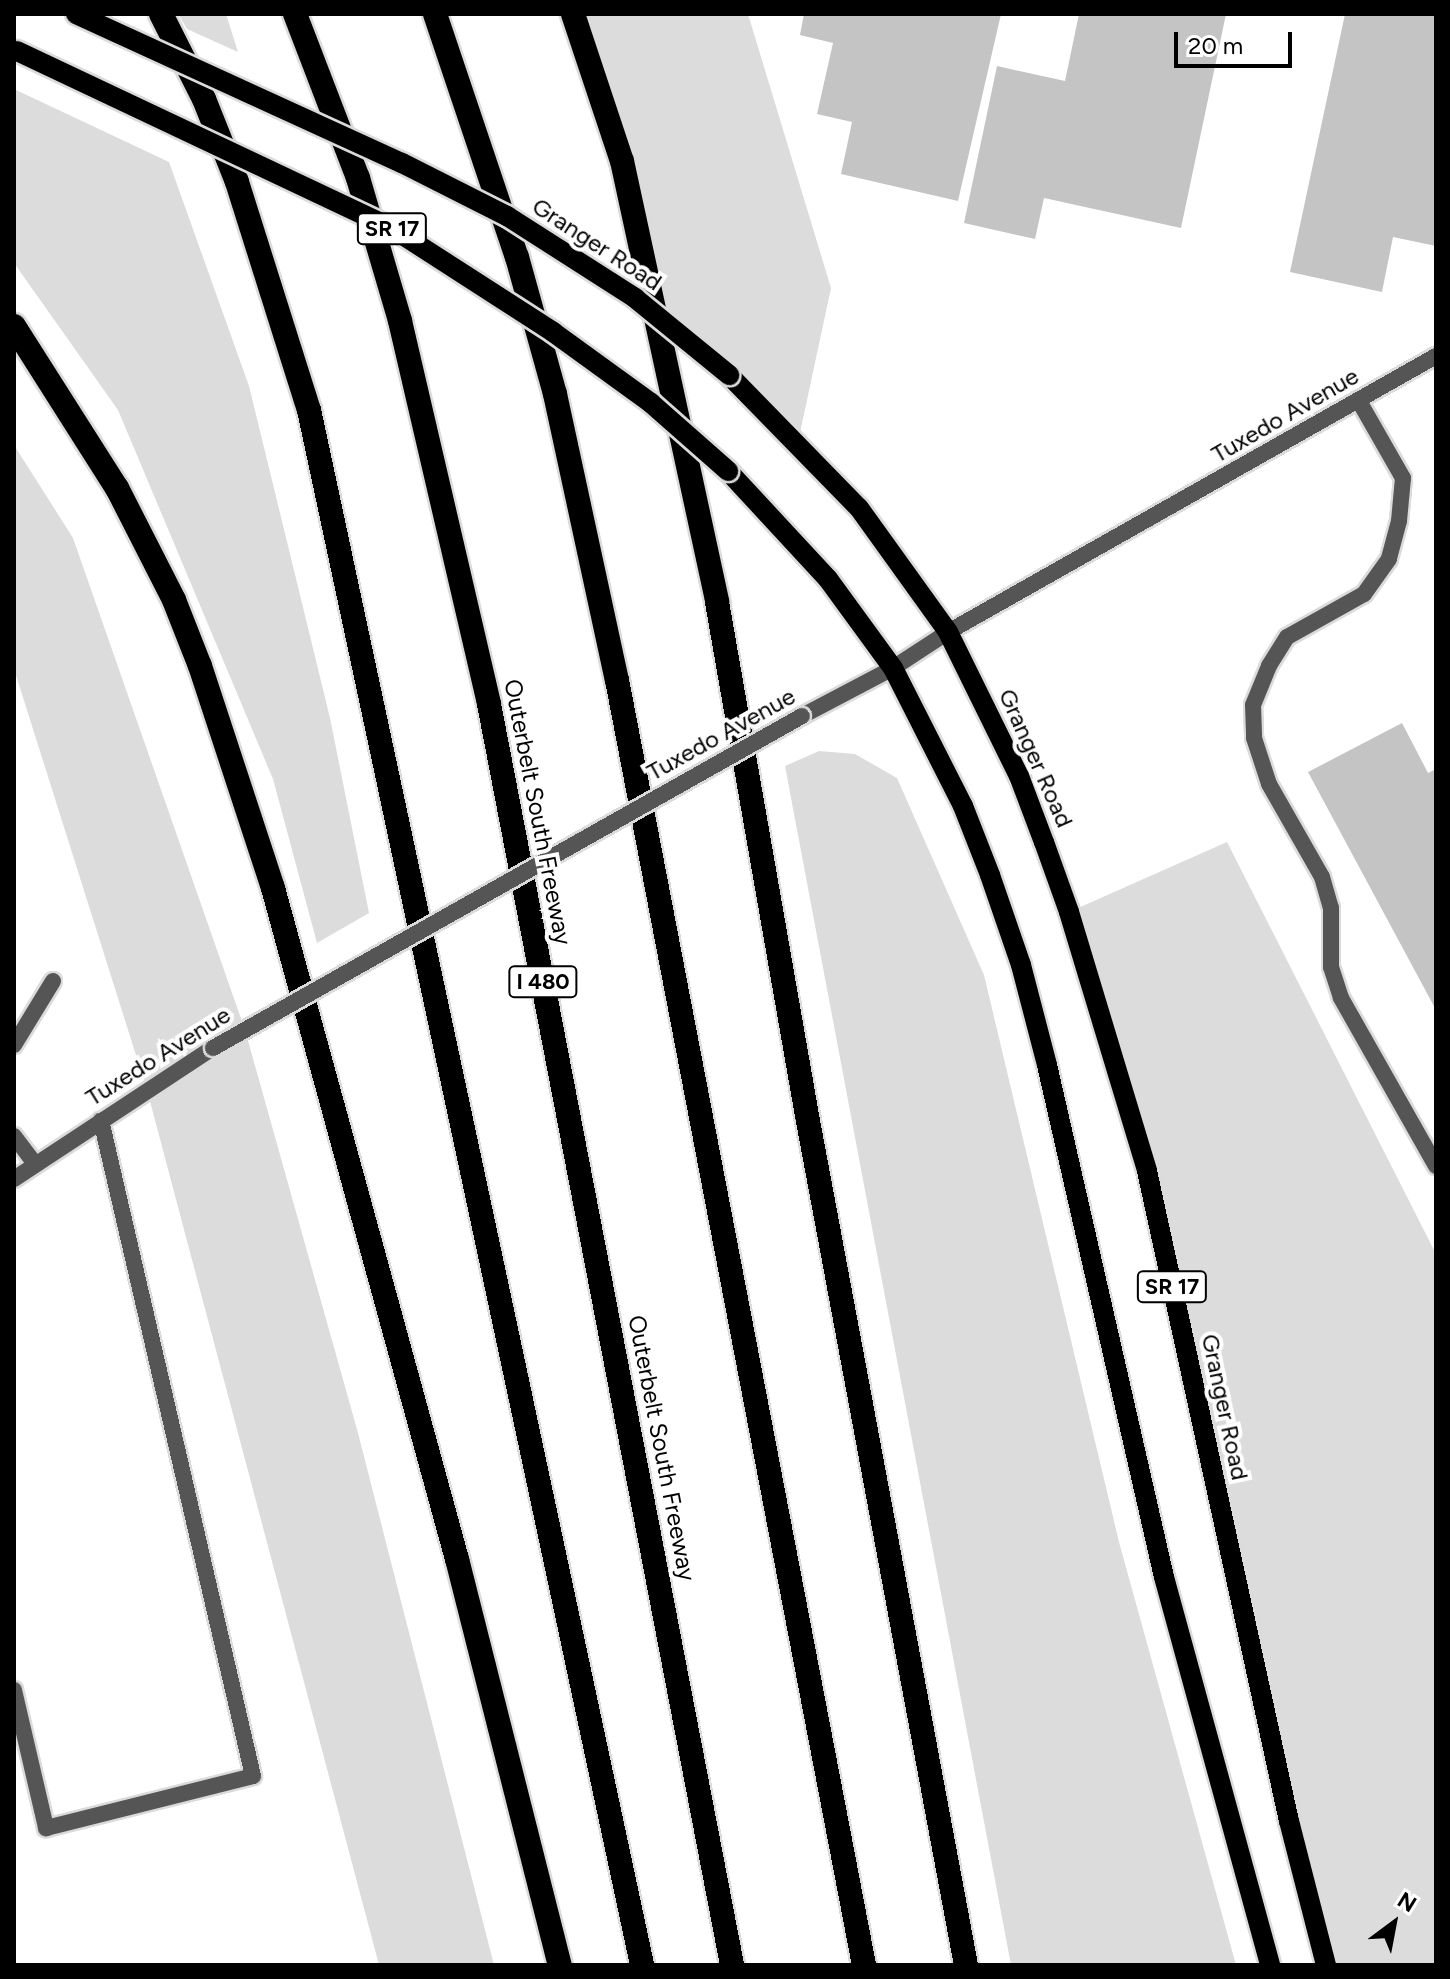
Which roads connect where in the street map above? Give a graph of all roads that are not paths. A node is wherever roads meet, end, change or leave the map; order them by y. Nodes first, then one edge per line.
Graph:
1 (76, 14) edge
2 (161, 14) edge
3 (295, 14) edge
4 (435, 14) edge
5 (573, 14) edge
6 (16, 51) edge
7 (14, 326) edge
8 (1436, 356) edge
9 (1359, 401) junction
10 (948, 632) junction
11 (893, 668) junction
12 (53, 981) dead end
13 (14, 1045) edge
14 (101, 1120) junction
15 (14, 1136) edge
16 (34, 1163) junction
17 (1436, 1166) edge
18 (14, 1179) edge
19 (14, 1690) edge
20 (560, 1965) edge
21 (642, 1965) edge
22 (732, 1965) edge
23 (864, 1965) edge
24 (966, 1965) edge
25 (1270, 1965) edge
26 (1326, 1965) edge

1 - 10 main road, Granger Road / SR 17, bridge
2 - 21 highway
3 - 22 highway, Outerbelt South Freeway / I 480
4 - 23 highway
5 - 24 highway
6 - 11 main road, SR 17, bridge
7 - 20 highway
8 - 9 street, Tuxedo Avenue
9 - 10 street, Tuxedo Avenue
9 - 17 street
10 - 11 street, Tuxedo Avenue
10 - 26 main road, Granger Road / SR 17
11 - 14 street, Tuxedo Avenue, bridge
11 - 25 main road, SR 17
12 - 13 street
14 - 16 street, Tuxedo Avenue
14 - 19 street
15 - 16 street
16 - 18 street, Tuxedo Avenue

